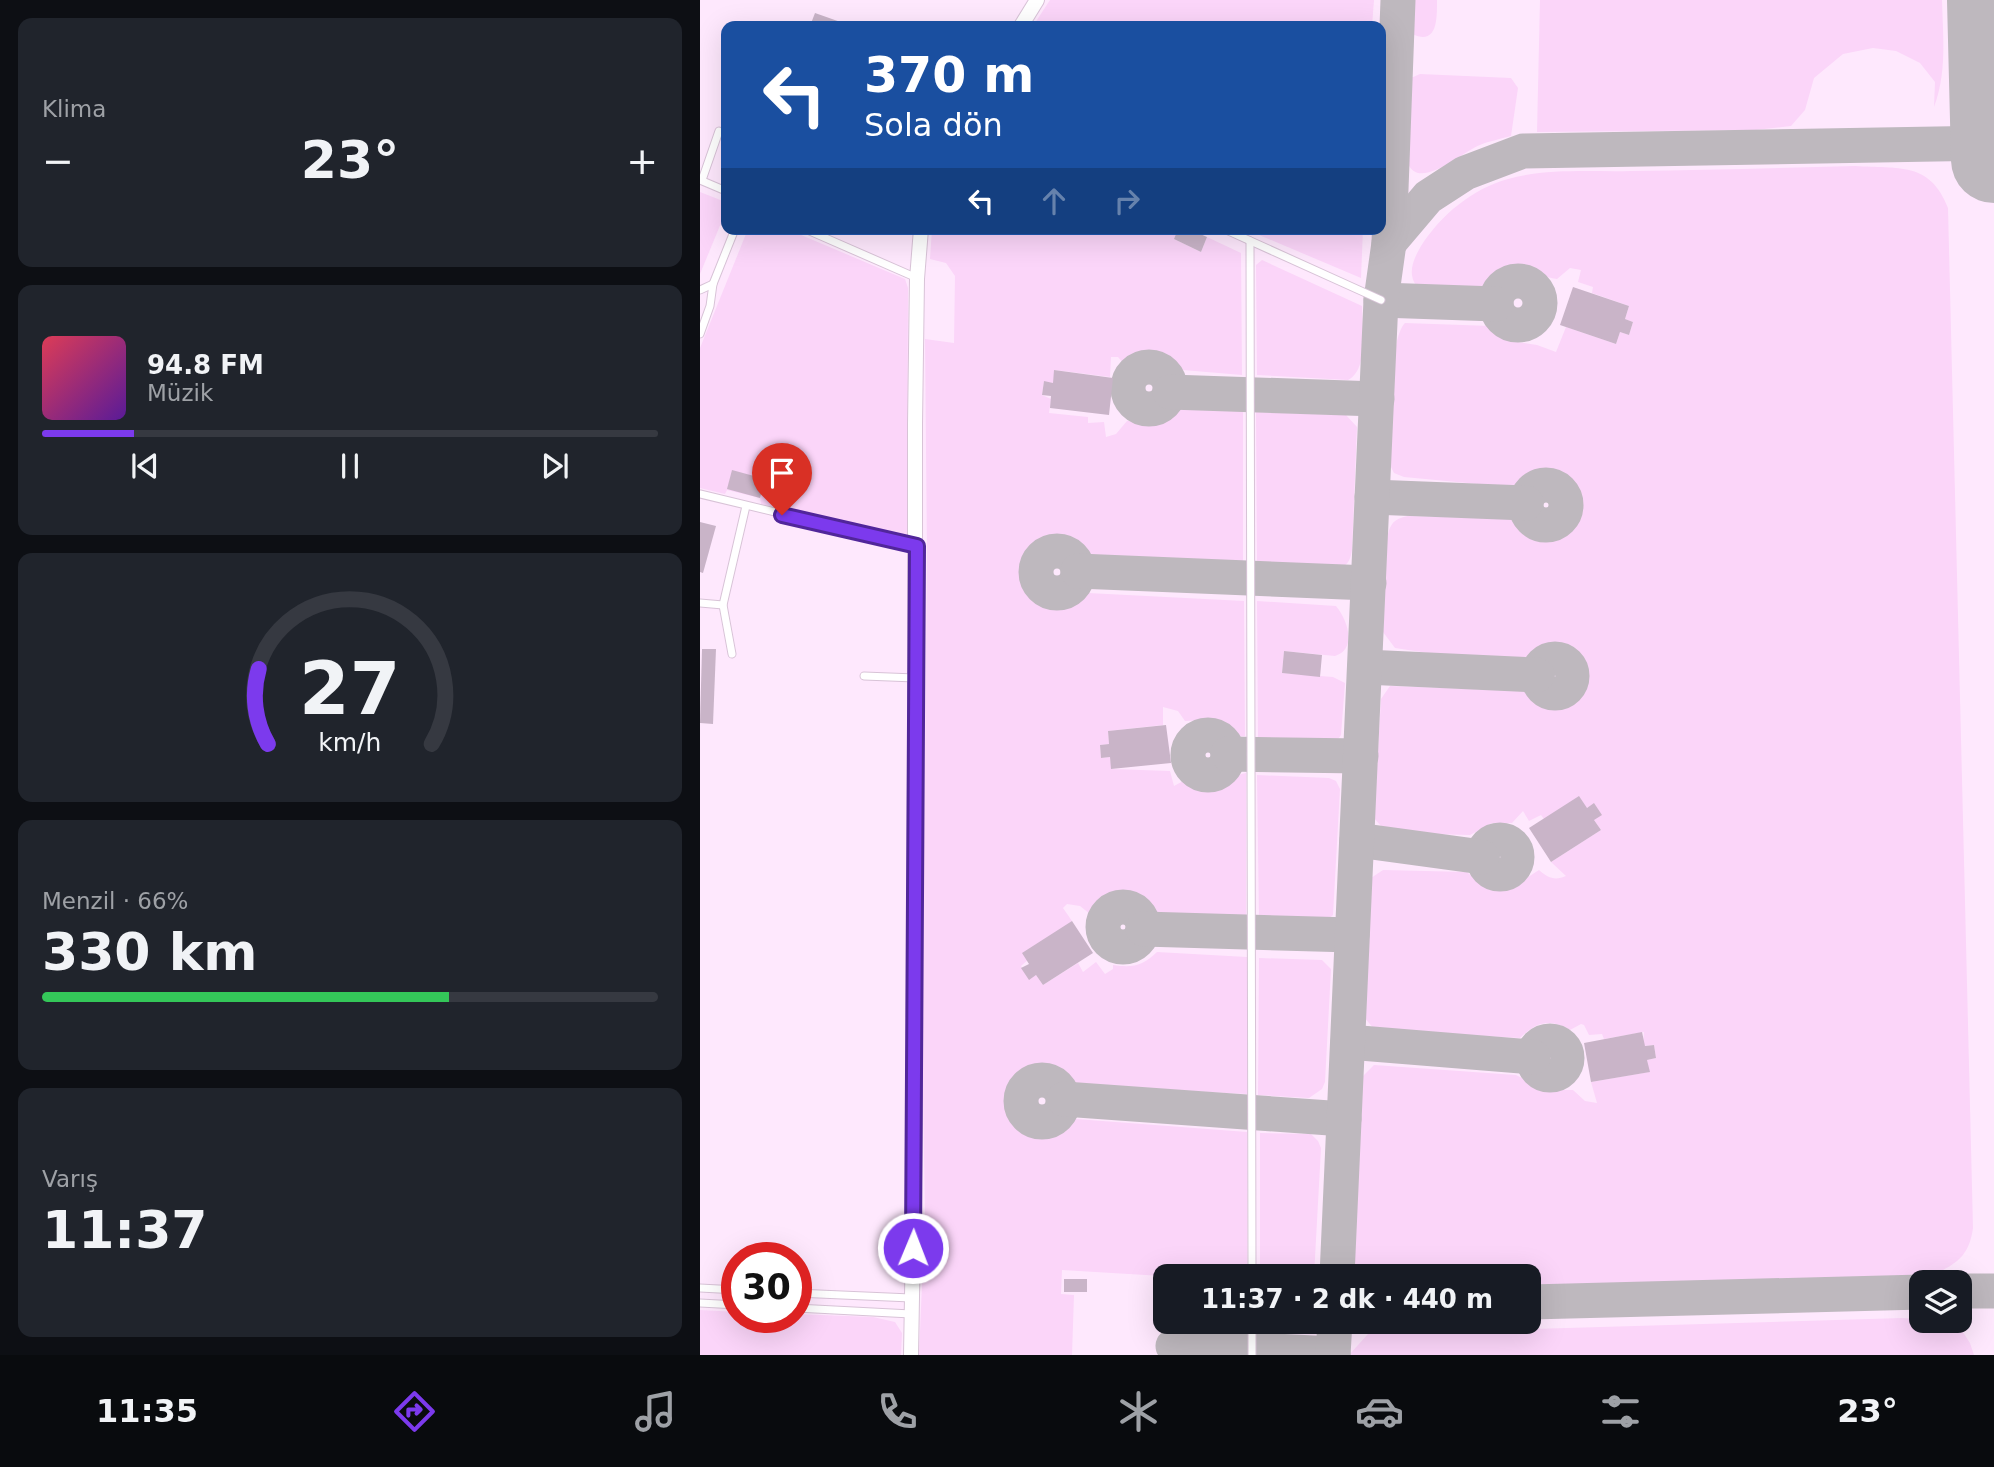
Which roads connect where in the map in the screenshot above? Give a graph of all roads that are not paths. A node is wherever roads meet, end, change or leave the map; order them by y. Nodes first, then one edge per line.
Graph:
1 (1037, 0) edge
2 (1024, 21) edge
3 (719, 131) dead end
4 (701, 180) edge
5 (721, 189) edge
6 (732, 235) edge
7 (818, 235) edge
8 (921, 235) edge
9 (1237, 235) edge
10 (1250, 241) junction
11 (917, 279) junction
12 (713, 284) junction
13 (700, 290) edge
14 (1381, 300) dead end
15 (700, 334) edge
16 (700, 494) edge
17 (746, 506) junction
18 (917, 546) junction
19 (700, 603) edge
20 (723, 605) junction
21 (732, 654) dead end
22 (863, 676) dead end
23 (915, 678) junction
24 (1252, 1264) edge
25 (700, 1288) edge
26 (721, 1289) edge
27 (812, 1294) edge
28 (912, 1298) junction
29 (700, 1303) edge
30 (721, 1304) edge
31 (812, 1309) edge
32 (912, 1314) junction
33 (1252, 1334) edge
34 (911, 1355) edge
35 (1252, 1355) edge

1 - 2 street
3 - 4 lane
4 - 5 lane
6 - 12 lane
7 - 11 lane
8 - 11 street
9 - 10 lane
10 - 14 lane
10 - 24 lane
11 - 18 street
12 - 13 lane
12 - 15 lane
16 - 17 lane
17 - 18 lane
17 - 20 lane
18 - 23 street
19 - 20 lane
20 - 21 lane
22 - 23 lane
23 - 28 street
25 - 26 lane
27 - 28 lane
28 - 32 street
29 - 30 lane
31 - 32 lane
32 - 34 street
33 - 35 lane

